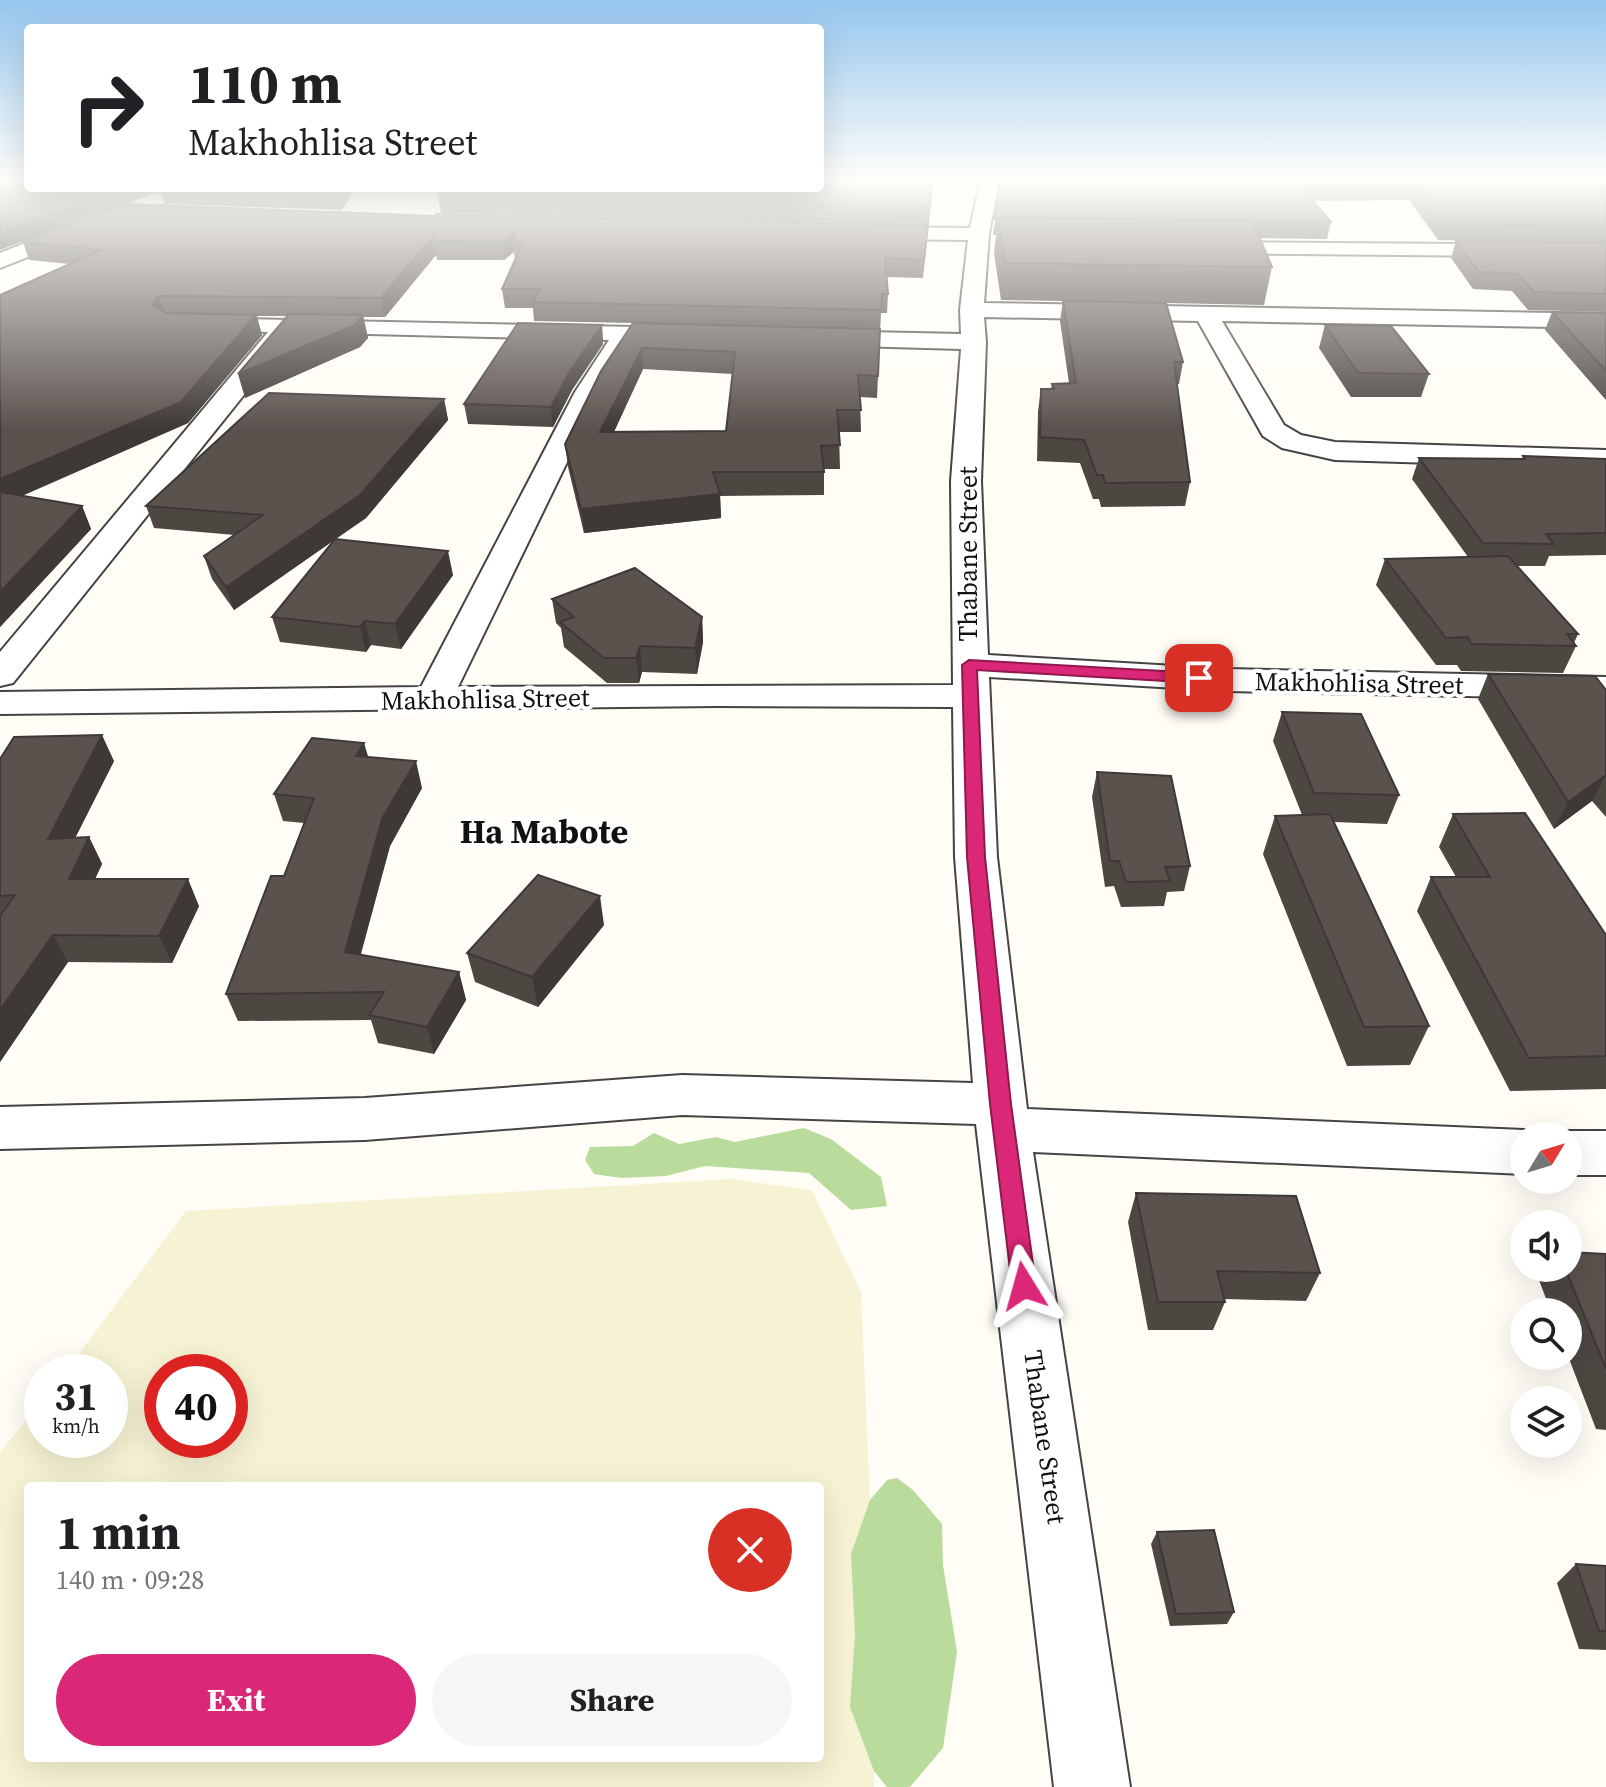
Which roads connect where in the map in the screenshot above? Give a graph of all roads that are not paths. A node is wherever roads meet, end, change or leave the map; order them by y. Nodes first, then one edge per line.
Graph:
1 (981, 262) edge
2 (1207, 316) junction
3 (1606, 321) edge
4 (173, 323) edge
5 (287, 325) junction
6 (973, 326) junction
7 (626, 333) junction
8 (703, 335) edge
9 (796, 338) edge
10 (1606, 459) edge
11 (0, 675) edge
12 (970, 680) junction
13 (1606, 688) edge
14 (433, 700) junction
15 (0, 703) edge
16 (1002, 1117) junction
17 (0, 1128) edge
18 (1510, 1151) edge
19 (1582, 1153) edge
20 (1606, 1153) edge
21 (1092, 1787) edge

1 - 6 street, Thabane Street
2 - 3 street
2 - 6 street
2 - 10 street
4 - 5 street
5 - 7 street
5 - 11 street
6 - 9 street
6 - 12 street, Thabane Street
7 - 8 street
7 - 14 street
12 - 13 street, Makhohlisa Street
12 - 14 street, Makhohlisa Street
12 - 16 street, Thabane Street
14 - 15 street, Makhohlisa Street
16 - 17 street
16 - 18 street
16 - 21 street, Thabane Street
19 - 20 street

